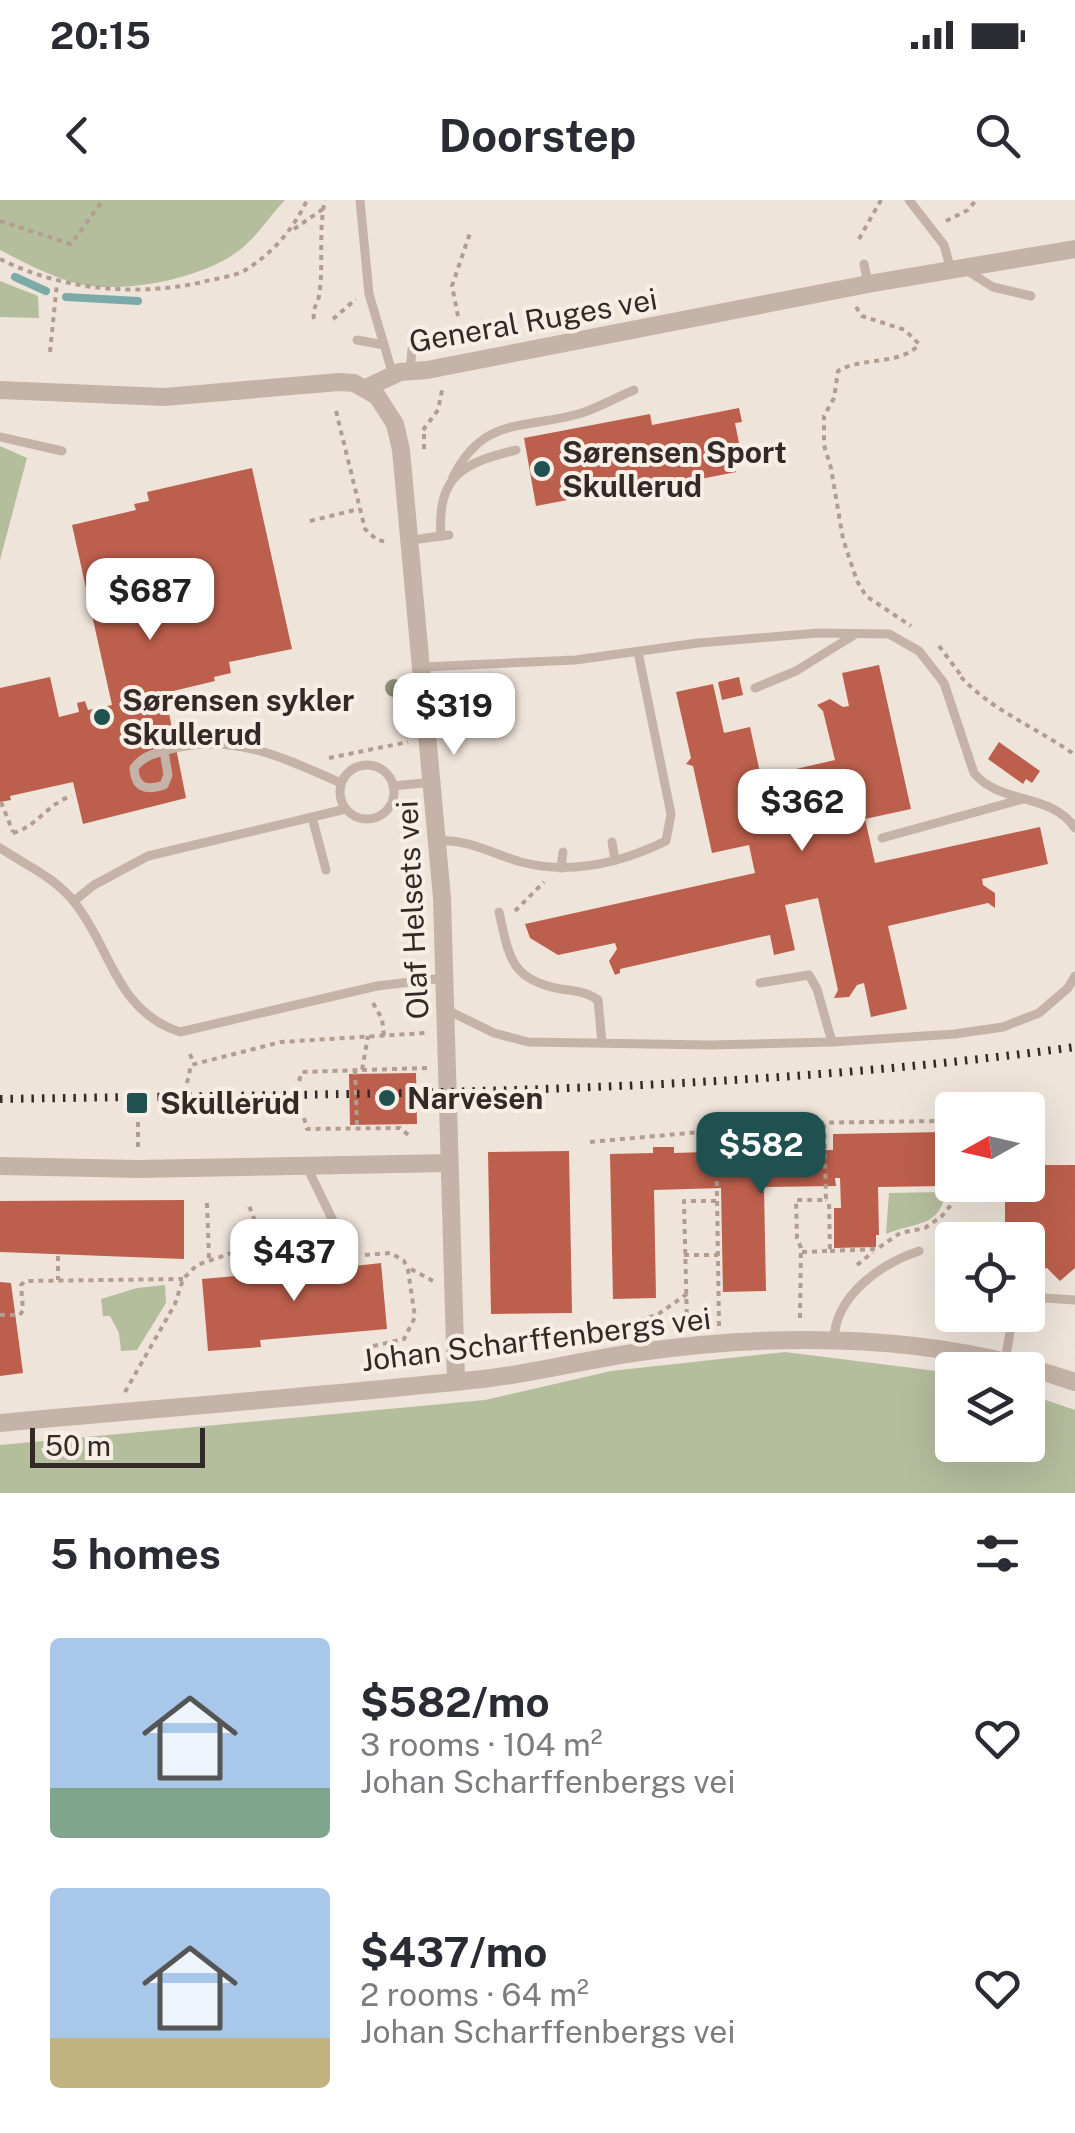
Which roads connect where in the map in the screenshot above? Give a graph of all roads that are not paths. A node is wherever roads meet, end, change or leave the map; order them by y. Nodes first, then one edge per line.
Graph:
1 (360, 200) edge
2 (909, 200) edge
3 (1075, 249) edge
4 (864, 264) dead end
5 (957, 269) junction
6 (861, 286) junction
7 (1031, 296) dead end
8 (357, 340) dead end
9 (384, 346) junction
10 (412, 349) dead end
11 (402, 372) junction
12 (366, 388) junction
13 (0, 390) edge
14 (634, 390) dead end
15 (0, 437) edge
16 (516, 450) dead end
17 (62, 452) dead end
18 (453, 476) junction
19 (402, 540) junction
20 (856, 633) junction
21 (638, 652) junction
22 (422, 666) junction
23 (755, 688) dead end
24 (164, 751) junction
25 (432, 782) junction
26 (341, 783) junction
27 (394, 786) junction
28 (1026, 798) junction
29 (346, 808) junction
30 (312, 817) junction
31 (1075, 828) edge
32 (882, 838) dead end
33 (438, 841) junction
34 (612, 842) dead end
35 (0, 848) edge
36 (563, 852) dead end
37 (615, 860) junction
38 (561, 868) junction
39 (326, 870) dead end
40 (74, 901) junction
41 (498, 912) dead end
42 (1075, 976) edge
43 (444, 978) junction
44 (760, 983) dead end
45 (445, 1009) junction
46 (832, 1042) junction
47 (602, 1043) junction
48 (448, 1164) junction
49 (0, 1166) edge
50 (306, 1166) junction
51 (919, 1251) dead end
52 (350, 1256) road end
53 (1045, 1297) edge
54 (1075, 1300) edge
55 (834, 1340) junction
56 (952, 1352) edge
57 (1045, 1373) edge
58 (456, 1381) junction
59 (1075, 1382) edge
60 (0, 1422) edge

1 - 9 lane
2 - 5 lane
3 - 5 street, General Ruges vei
4 - 6 lane
5 - 6 street, General Ruges vei
5 - 7 lane
6 - 11 street, General Ruges vei
8 - 9 lane
9 - 11 lane
10 - 11 lane
11 - 12 street, General Ruges vei
12 - 13 street, General Ruges vei
12 - 19 street, Olaf Helsets vei
14 - 18 lane
15 - 17 lane
16 - 18 lane
18 - 19 lane
19 - 22 street, Olaf Helsets vei
20 - 21 lane
20 - 23 lane
20 - 28 lane
21 - 22 lane
21 - 37 lane
22 - 25 street, Olaf Helsets vei
24 - 24 lane
24 - 26 lane
25 - 27 lane
25 - 33 street, Olaf Helsets vei
26 - 27 lane
26 - 29 lane
27 - 29 lane
28 - 31 lane
28 - 32 lane
29 - 30 lane
30 - 39 lane
30 - 40 lane
33 - 38 lane
33 - 43 street, Olaf Helsets vei
34 - 37 lane
35 - 40 lane
36 - 38 lane
37 - 38 lane
40 - 43 lane
41 - 47 lane
42 - 46 lane
43 - 45 street, Olaf Helsets vei
44 - 46 lane
45 - 47 lane
45 - 48 street, Olaf Helsets vei
46 - 47 lane
48 - 50 street
48 - 58 street, Olaf Helsets vei
49 - 50 street
50 - 52 lane
51 - 55 lane
53 - 54 lane
55 - 56 street, Johan Scharffenbergs vei
55 - 58 street, Johan Scharffenbergs vei
57 - 59 street, Johan Scharffenbergs vei
58 - 60 street, Johan Scharffenbergs vei

